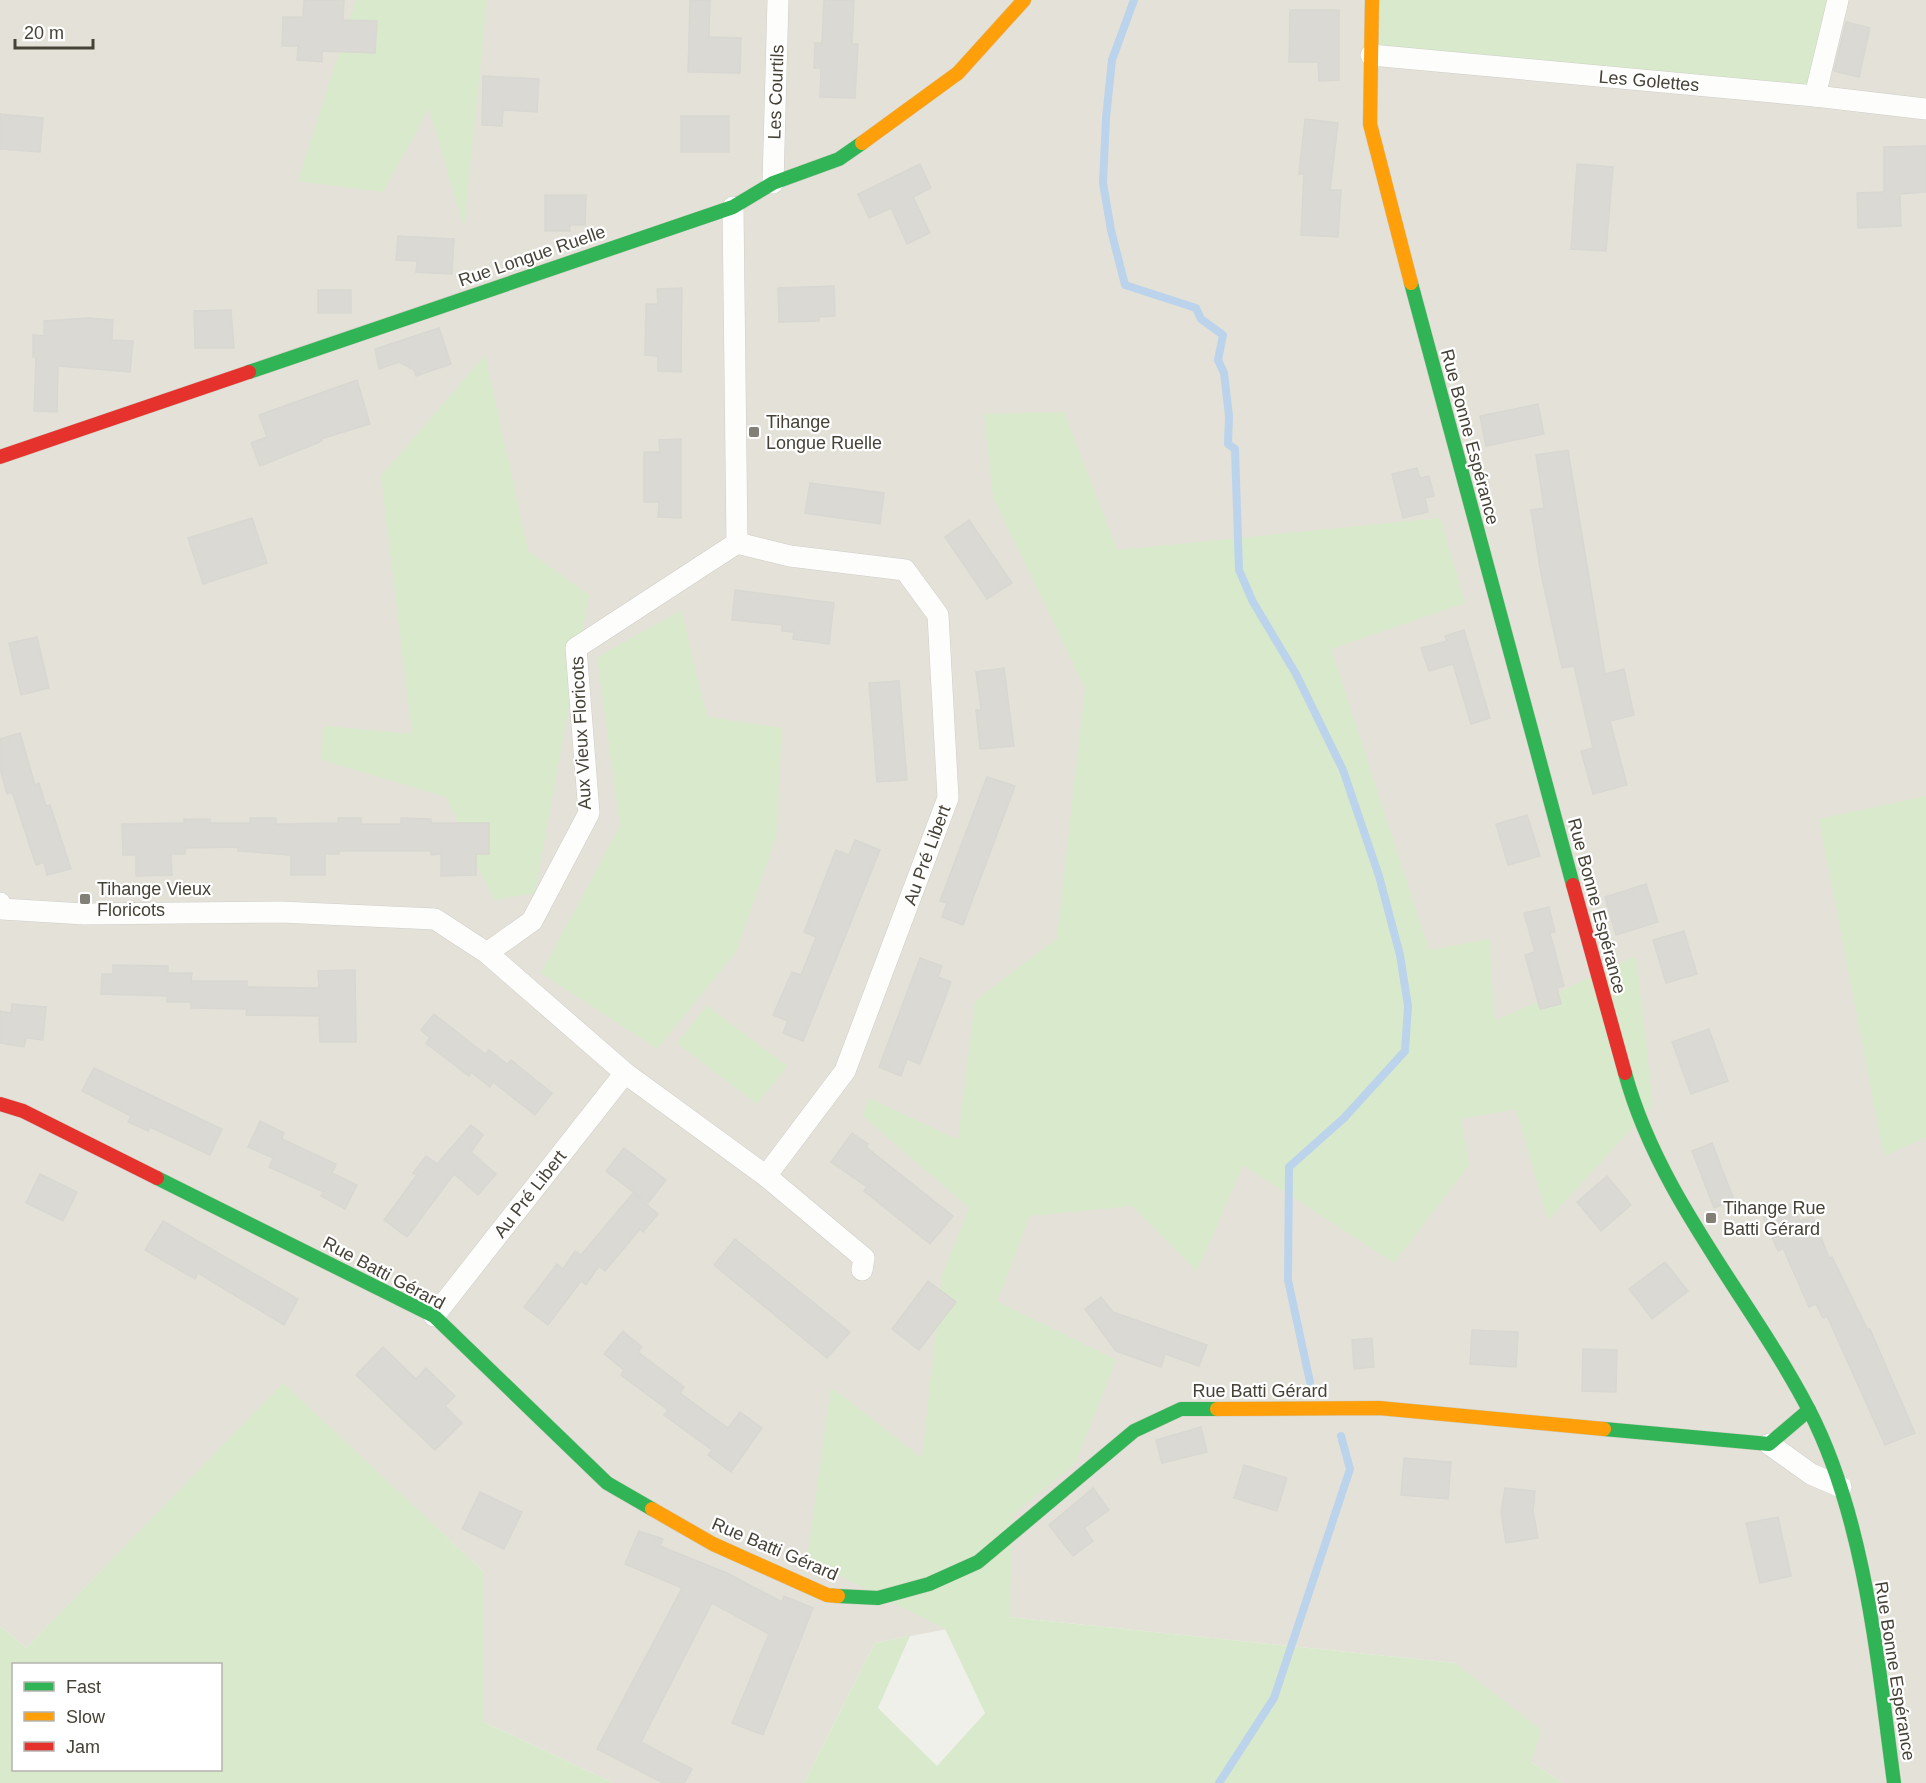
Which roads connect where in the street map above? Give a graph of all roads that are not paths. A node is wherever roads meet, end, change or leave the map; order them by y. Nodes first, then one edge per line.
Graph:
1 (778, 0) edge
2 (1024, 0) edge
3 (1372, 0) edge
4 (1838, 0) edge
5 (1371, 55) junction
6 (1815, 96) junction
7 (1926, 109) edge
8 (773, 183) junction
9 (733, 207) junction
10 (0, 458) edge
11 (737, 543) junction
12 (0, 903) edge
13 (487, 953) junction
14 (625, 1072) junction
15 (0, 1104) edge
16 (766, 1176) junction
17 (862, 1270) dead end
18 (434, 1316) junction
19 (1809, 1410) junction
20 (1769, 1444) junction
21 (1841, 1487) junction
22 (1894, 1783) edge

1 - 8 street, Les Courtils
2 - 8 street, Rue Longue Ruelle
3 - 5 street, Rue Bonne Espérance
4 - 6 street
5 - 6 street, Les Golettes
5 - 19 street, Rue Bonne Espérance
6 - 7 street, Les Golettes
8 - 9 street, Rue Longue Ruelle
9 - 10 street, Rue Longue Ruelle
9 - 11 street
11 - 13 street, Aux Vieux Floricots
11 - 16 street, Au Pré Libert
12 - 13 street
13 - 14 street
14 - 16 street
14 - 18 street, Au Pré Libert
15 - 18 street, Rue Batti Gérard
16 - 17 street
18 - 20 street, Rue Batti Gérard
19 - 20 street
19 - 21 street, Rue Bonne Espérance
20 - 21 street
21 - 22 street, Rue Bonne Espérance

